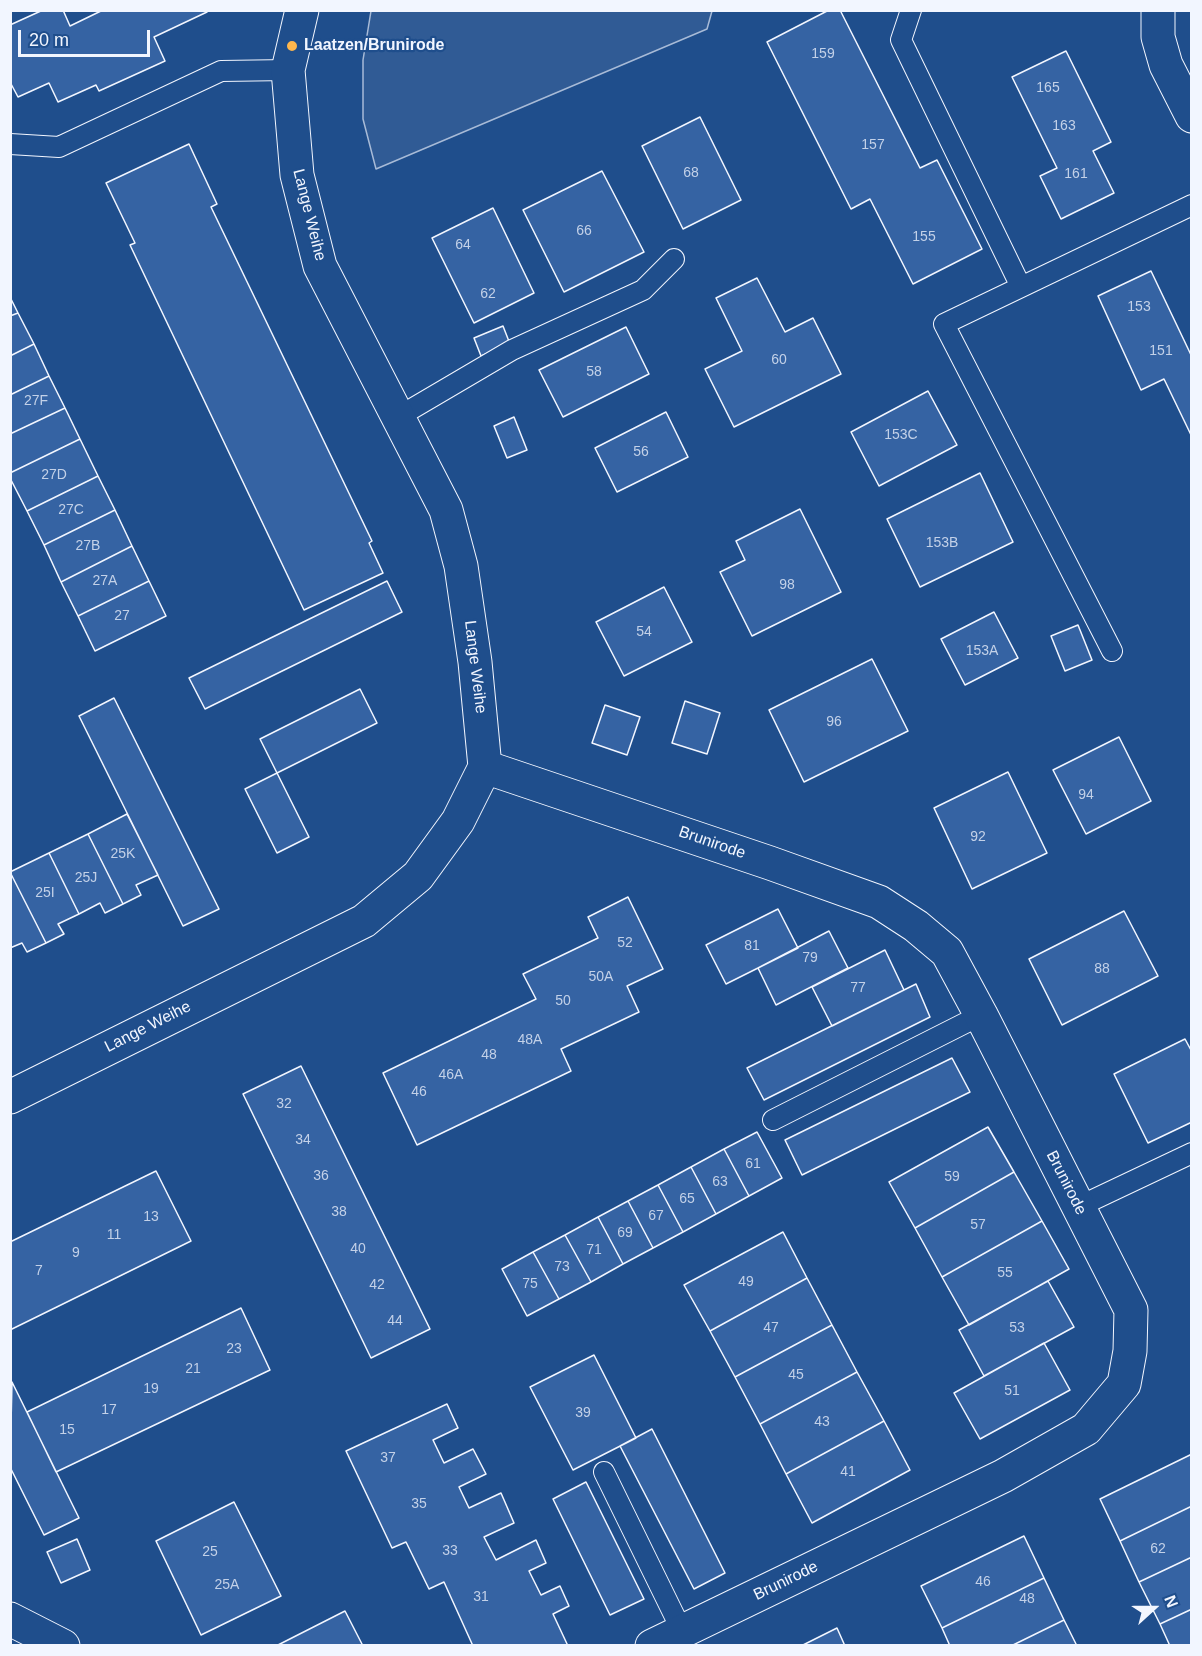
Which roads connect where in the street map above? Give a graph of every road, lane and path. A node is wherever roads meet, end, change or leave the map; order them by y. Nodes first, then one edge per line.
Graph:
1 (302, 10) edge
2 (911, 10) edge
3 (1158, 10) edge
4 (288, 70) junction
5 (1191, 116) edge
6 (10, 144) edge
7 (1191, 205) edge
8 (674, 259) dead end
9 (1021, 287) junction
10 (398, 417) junction
11 (1112, 651) dead end
12 (485, 767) junction
13 (981, 1015) junction
14 (10, 1097) edge
15 (773, 1120) dead end
16 (1191, 1153) edge
17 (1078, 1206) junction
18 (604, 1472) dead end
19 (10, 1619) edge
20 (682, 1631) junction
21 (63, 1646) edge
22 (652, 1646) edge

1 - 4 street, Lange Weihe
2 - 9 lane
3 - 5 street
4 - 6 lane
4 - 10 street, Lange Weihe
7 - 9 lane
8 - 10 lane
9 - 11 lane
10 - 12 street, Lange Weihe
12 - 13 street, Brunirode
12 - 14 street, Lange Weihe
13 - 15 lane
13 - 17 street, Brunirode
16 - 17 lane
17 - 20 street, Brunirode
18 - 20 lane
19 - 21 street
20 - 22 street, Brunirode

